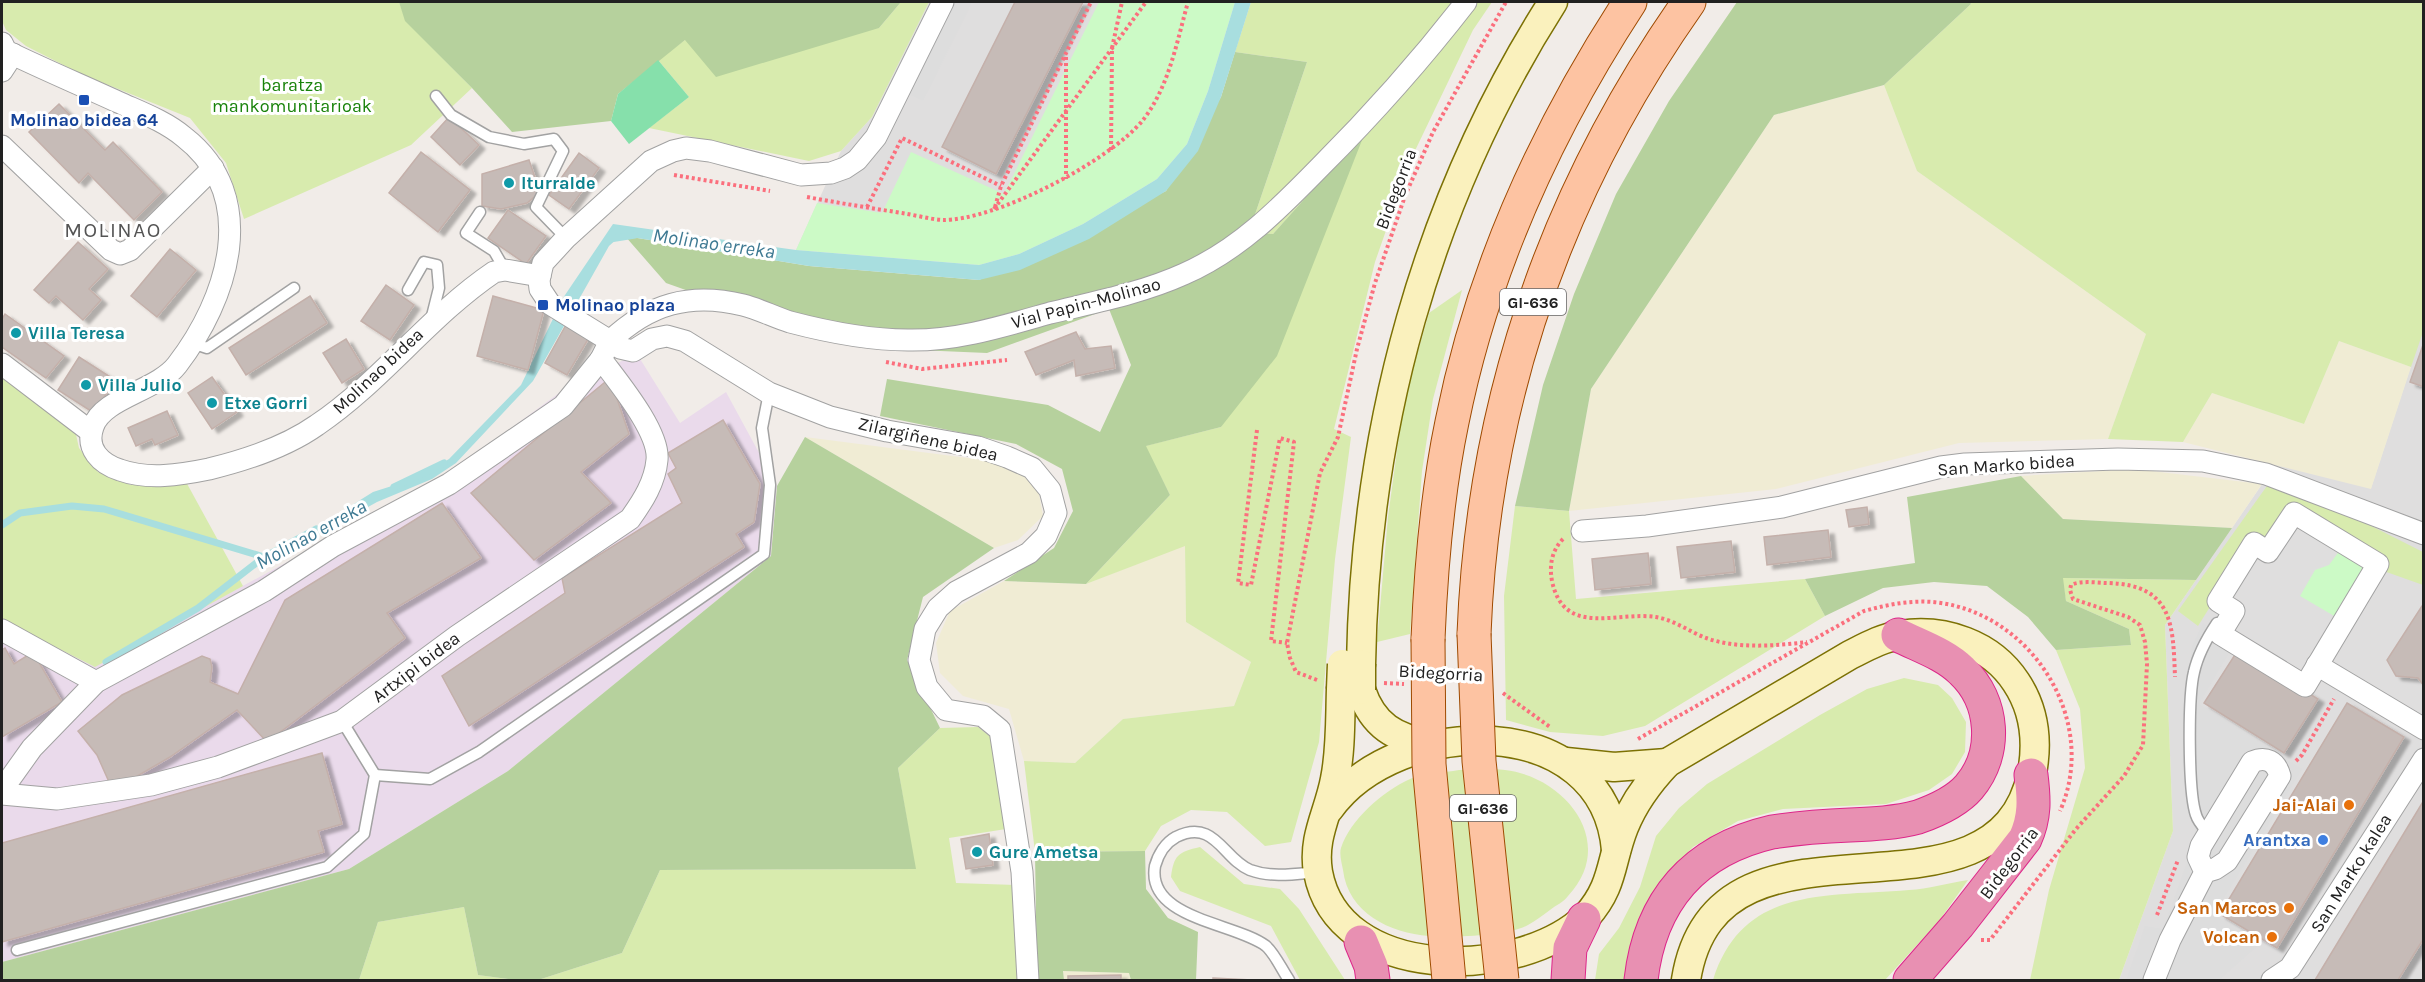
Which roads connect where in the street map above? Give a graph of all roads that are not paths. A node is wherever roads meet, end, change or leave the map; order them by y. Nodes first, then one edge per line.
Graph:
1 (943, 2) edge
2 (1466, 2) edge
3 (1532, 2) edge
4 (1553, 2) edge
5 (1630, 2) edge
6 (1689, 2) edge
7 (5, 56) edge
8 (436, 96) dead end
9 (2, 146) edge
10 (213, 168) junction
11 (480, 212) dead end
12 (566, 238) junction
13 (505, 270) junction
14 (540, 276) junction
15 (294, 288) dead end
16 (408, 290) dead end
17 (430, 323) junction
18 (192, 343) junction
19 (606, 350) junction
20 (2, 364) edge
21 (769, 393) junction
22 (91, 432) junction
23 (1582, 531) road end
24 (2424, 534) edge
25 (2217, 622) dead end
26 (2, 630) edge
27 (1898, 635) junction
28 (2317, 665) junction
29 (1352, 678) junction
30 (96, 682) junction
31 (342, 721) junction
32 (2424, 729) edge
33 (1431, 745) junction
34 (2424, 759) edge
35 (1564, 762) junction
36 (1667, 763) junction
37 (375, 775) junction
38 (2031, 775) junction
39 (2, 792) edge
40 (1319, 829) junction
41 (2209, 834) junction
42 (1616, 850) junction
43 (1318, 872) junction
44 (2205, 872) junction
45 (1584, 919) junction
46 (1360, 942) junction
47 (17, 950) dead end
48 (2289, 974) edge
49 (1028, 981) edge
50 (1289, 981) edge
51 (1373, 981) edge
52 (1449, 981) edge
53 (1502, 981) edge
54 (1568, 981) edge
55 (1641, 981) edge
56 (1686, 981) edge
57 (1910, 981) edge
58 (2154, 981) edge
59 (2272, 981) edge

1 - 12 street
2 - 19 street, Vial Papin-Molinao
3 - 29 street
4 - 29 street
5 - 52 main road, GI-636, bridge
6 - 53 main road, GI-636, bridge
7 - 10 street
8 - 12 lane
9 - 10 street
10 - 18 street
11 - 13 lane
12 - 14 street
13 - 14 street
13 - 17 street, Molinao bidea
14 - 19 street, Artxipi bidea
15 - 18 lane
16 - 17 lane
17 - 22 street, Molinao bidea
18 - 22 street
19 - 21 street, Zilargiñene bidea
19 - 30 street, Artxipi bidea
19 - 31 street, Artxipi bidea
20 - 22 street
21 - 37 lane
21 - 49 street, Zilargiñene bidea
23 - 24 street, San Marko bidea
25 - 41 lane
26 - 30 street
27 - 36 street
27 - 38 street
27 - 55 highway
28 - 28 street
28 - 32 street
29 - 33 street
29 - 40 street
30 - 39 street, Artxipi bidea
31 - 37 lane
31 - 39 street, Artxipi bidea
33 - 35 street
33 - 40 street
34 - 48 street, San Marko kalea
35 - 36 street
35 - 42 street
36 - 42 street
37 - 47 lane
38 - 56 street
38 - 57 highway
40 - 43 street
41 - 44 street
41 - 44 street
42 - 45 street
43 - 46 street
43 - 50 lane
44 - 58 street
45 - 46 street
45 - 54 highway
46 - 51 highway
48 - 59 street, San Marko kalea

